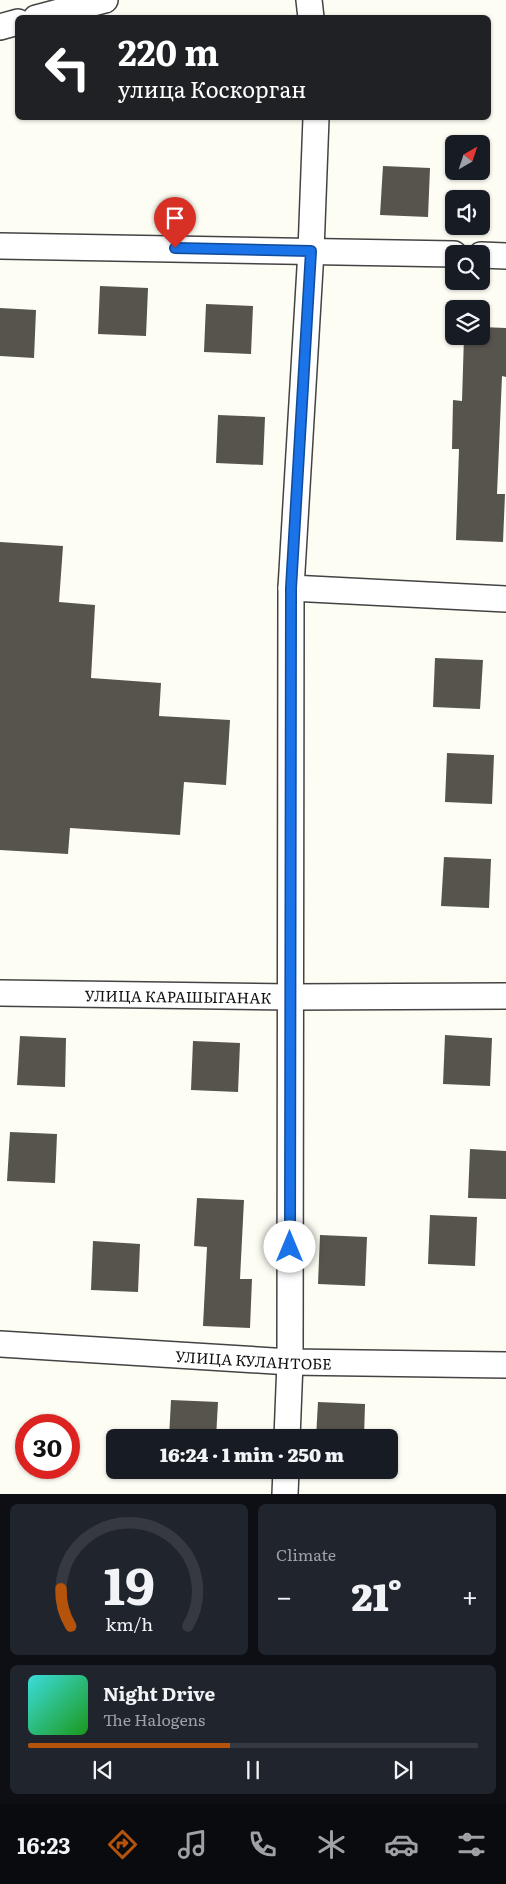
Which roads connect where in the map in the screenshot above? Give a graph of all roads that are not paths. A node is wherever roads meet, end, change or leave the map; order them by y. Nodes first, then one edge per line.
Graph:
1 (105, 0) edge
2 (309, 0) edge
3 (48, 15) edge
4 (311, 15) edge
5 (15, 23) edge
6 (0, 26) edge
7 (316, 120) edge
8 (0, 246) edge
9 (311, 251) junction
10 (445, 254) edge
11 (490, 255) edge
12 (506, 256) edge
13 (291, 588) junction
14 (506, 599) edge
15 (0, 994) edge
16 (506, 996) edge
17 (290, 997) junction
18 (0, 1344) edge
19 (290, 1362) junction
20 (506, 1365) edge
21 (287, 1429) edge
22 (286, 1479) edge
23 (285, 1494) edge

1 - 3 street
2 - 4 street
5 - 6 street
7 - 9 street
8 - 9 street
9 - 10 street
9 - 13 street
11 - 12 street
13 - 14 street
13 - 17 street
15 - 17 street, УЛИЦА КАРАШЫГАНАК
16 - 17 street, УЛИЦА КАРАШЫГАНАК
17 - 19 street
18 - 19 street, УЛИЦА КУЛАНТОБЕ
19 - 20 street, УЛИЦА КУЛАНТОБЕ
19 - 21 street
22 - 23 street

